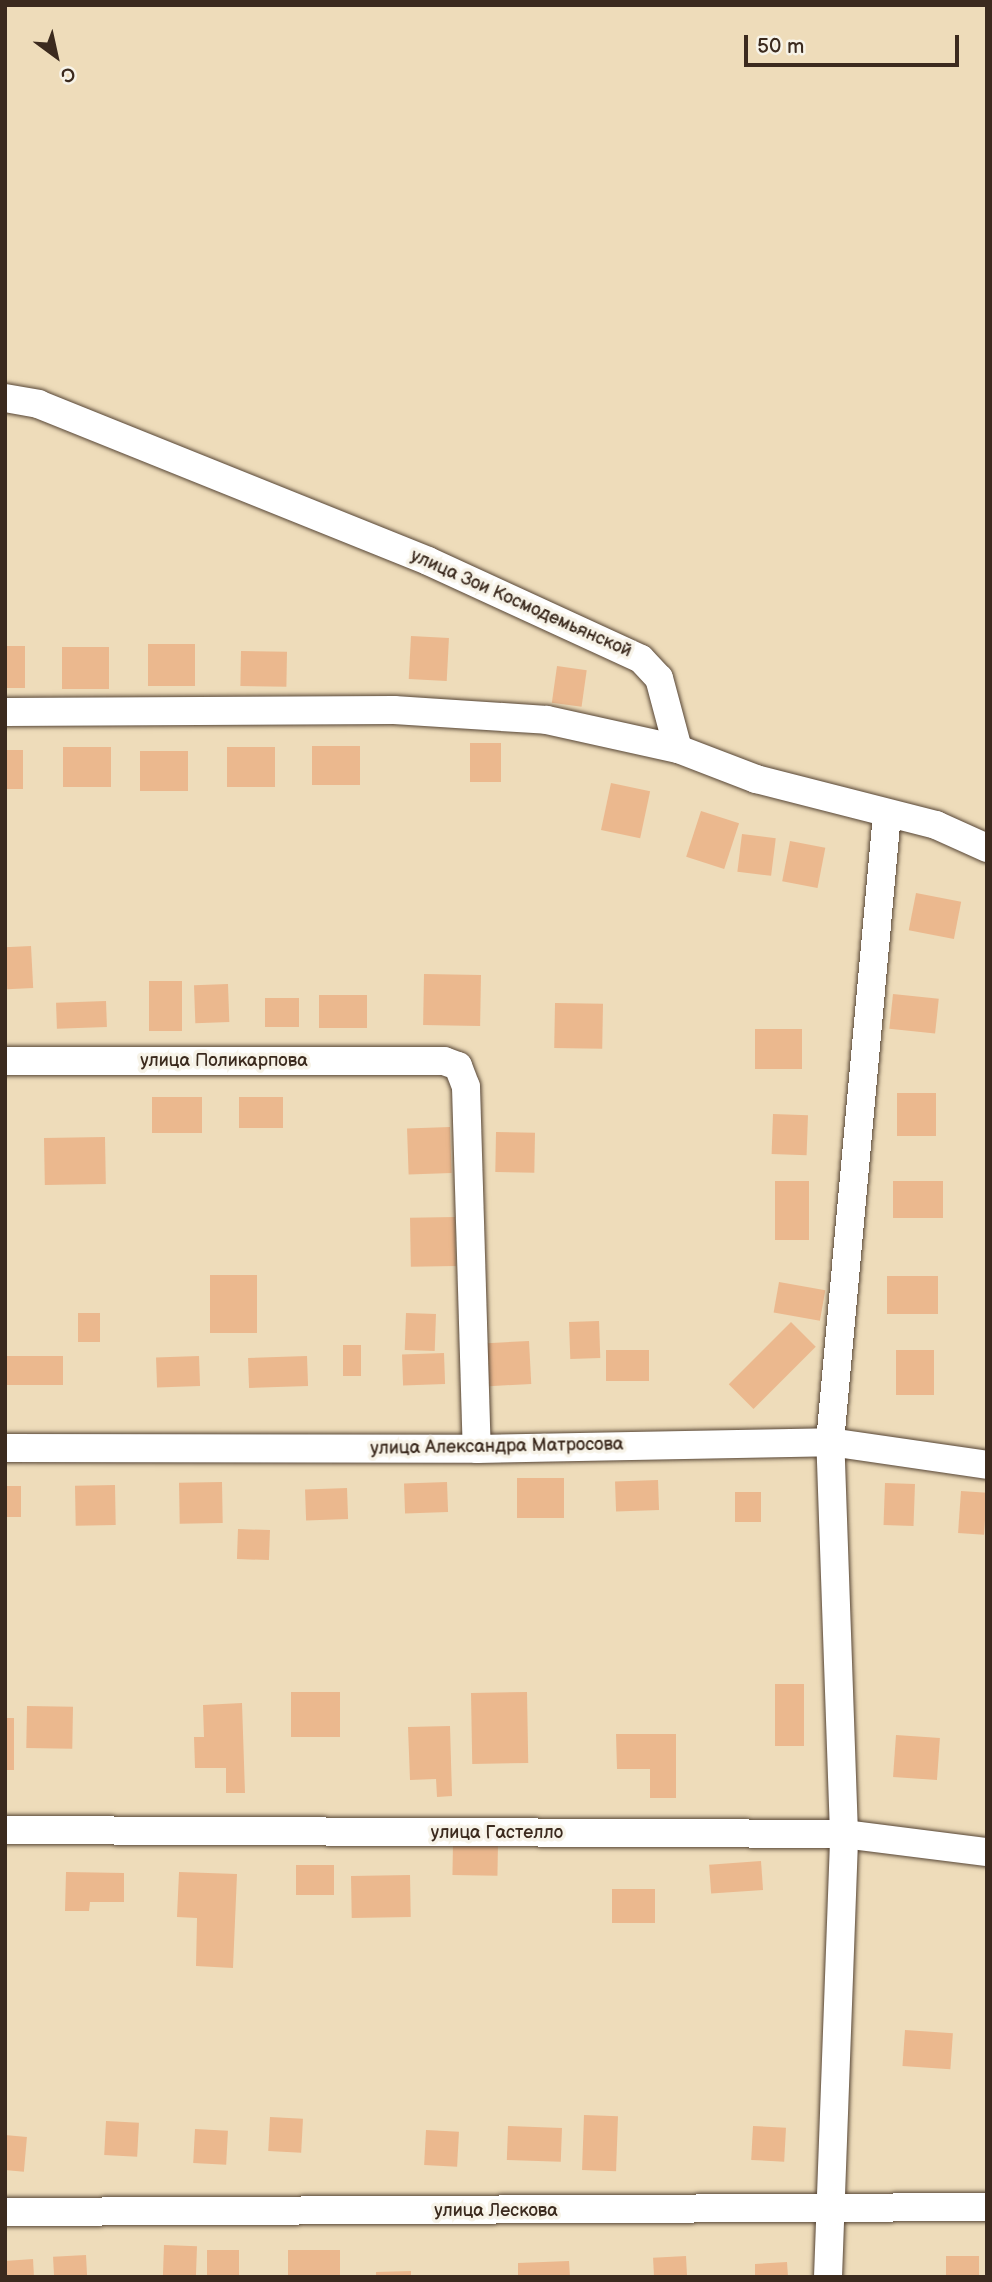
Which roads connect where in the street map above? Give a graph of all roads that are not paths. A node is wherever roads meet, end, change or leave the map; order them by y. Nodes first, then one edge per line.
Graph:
1 (5, 398) edge
2 (5, 712) edge
3 (678, 749) junction
4 (887, 816) junction
5 (987, 848) edge
6 (5, 1061) edge
7 (830, 1442) junction
8 (5, 1448) edge
9 (477, 1449) junction
10 (987, 1465) edge
11 (5, 1830) edge
12 (844, 1834) junction
13 (987, 1852) edge
14 (987, 2207) edge
15 (833, 2210) junction
16 (5, 2212) edge
17 (828, 2277) edge

1 - 3 street, улица Зои Космодемьянской
2 - 3 street
3 - 4 street
4 - 5 street
4 - 7 street
6 - 9 street, улица Поликарпова
7 - 9 street, улица Александра Матросова
7 - 10 street, улица Александра Матросова
7 - 12 street
8 - 9 street, улица Александра Матросова
11 - 12 street, улица Гастелло
12 - 13 street, улица Гастелло
12 - 15 street
14 - 15 street, улица Лескова
15 - 16 street, улица Лескова
15 - 17 street

